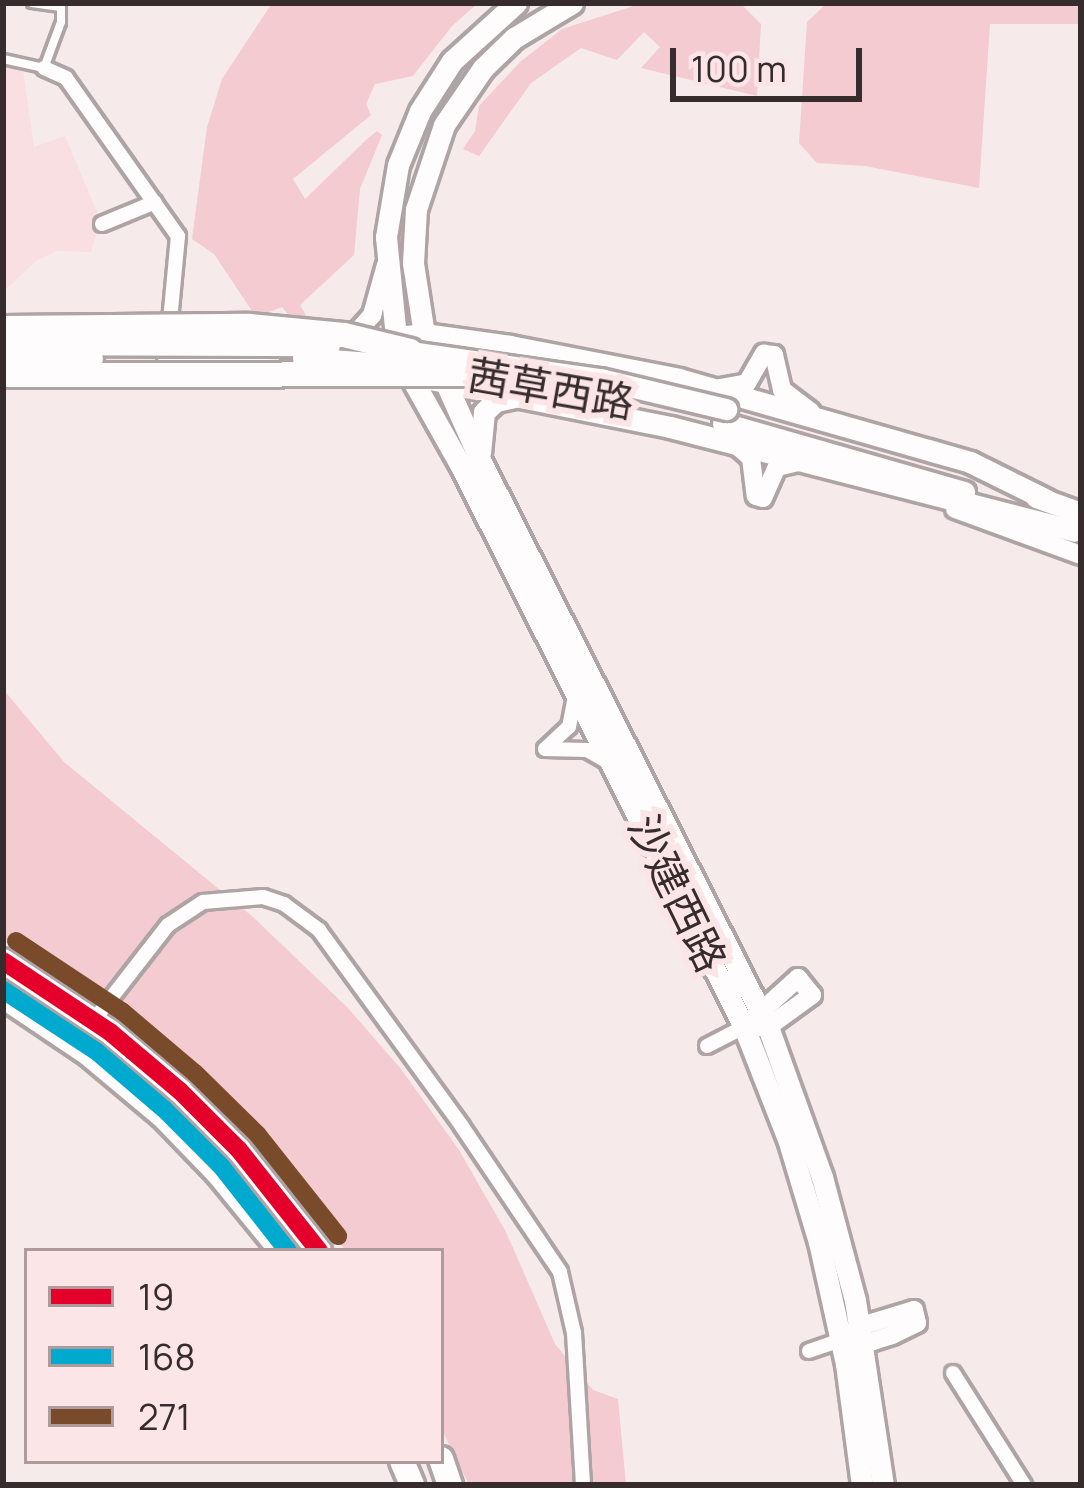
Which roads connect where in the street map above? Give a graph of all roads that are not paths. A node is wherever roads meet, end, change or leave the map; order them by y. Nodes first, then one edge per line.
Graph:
1 (32, 3) edge
2 (516, 3) edge
3 (572, 3) edge
4 (61, 5) edge
5 (3, 59) edge
6 (44, 68) junction
7 (155, 202) junction
8 (102, 224) dead end
9 (386, 263) junction
10 (3, 328) edge
11 (170, 329) junction
12 (347, 337) junction
13 (3, 344) edge
14 (409, 348) junction
15 (561, 355) junction
16 (3, 358) edge
17 (167, 358) junction
18 (346, 365) junction
19 (476, 374) junction
20 (3, 375) edge
21 (444, 385) junction
22 (715, 388) junction
23 (164, 390) dead end
24 (520, 396) junction
25 (554, 402) junction
26 (724, 416) junction
27 (819, 417) junction
28 (735, 444) junction
29 (480, 460) junction
30 (799, 462) junction
31 (899, 490) junction
32 (1047, 500) junction
33 (1079, 526) edge
34 (1081, 555) edge
35 (573, 685) junction
36 (615, 767) junction
37 (3, 961) edge
38 (3, 996) edge
39 (764, 1018) junction
40 (94, 1020) junction
41 (744, 1027) junction
42 (707, 1046) dead end
43 (280, 1248) edge
44 (317, 1248) edge
45 (862, 1335) junction
46 (841, 1340) junction
47 (809, 1351) dead end
48 (953, 1373) dead end
49 (583, 1485) edge
50 (862, 1485) edge
51 (883, 1485) edge
52 (1024, 1485) edge

1 - 4 lane
2 - 9 main road
3 - 14 main road
4 - 6 lane
5 - 6 lane
6 - 7 street
7 - 8 street
7 - 11 street
9 - 12 street
9 - 14 main road
10 - 14 highway, bridge
11 - 12 street
11 - 17 street
12 - 14 street
12 - 18 street
13 - 14 main road, 茜草西路, bridge
14 - 15 main road
14 - 18 street
14 - 21 main road
14 - 21 main road, 沙建西路
14 - 26 main road, 茜草西路, bridge
14 - 35 main road, 沙建西路
15 - 22 main road
15 - 25 main road
16 - 19 main road, 茜草西路, bridge
17 - 18 street
17 - 23 street
19 - 20 highway, bridge
19 - 26 main road, 茜草西路
21 - 24 main road
21 - 29 main road, 沙建西路
22 - 27 main road
22 - 27 street
24 - 25 main road
24 - 29 main road
25 - 28 main road
26 - 32 main road, 茜草西路
26 - 33 main road, 茜草西路
27 - 32 main road
28 - 30 main road
28 - 30 street
29 - 39 main road, 沙建西路
30 - 31 main road
31 - 33 main road
31 - 34 street
32 - 33 main road, 茜草西路
35 - 36 main road, 沙建西路
35 - 36 street
36 - 41 main road, 沙建西路
37 - 40 highway
38 - 43 highway
39 - 41 street
39 - 45 main road, 沙建西路
40 - 44 highway
40 - 49 street
41 - 42 street
41 - 46 main road, 沙建西路
45 - 46 street
45 - 51 main road, 沙建西路
46 - 47 street
46 - 50 main road, 沙建西路
48 - 52 street

